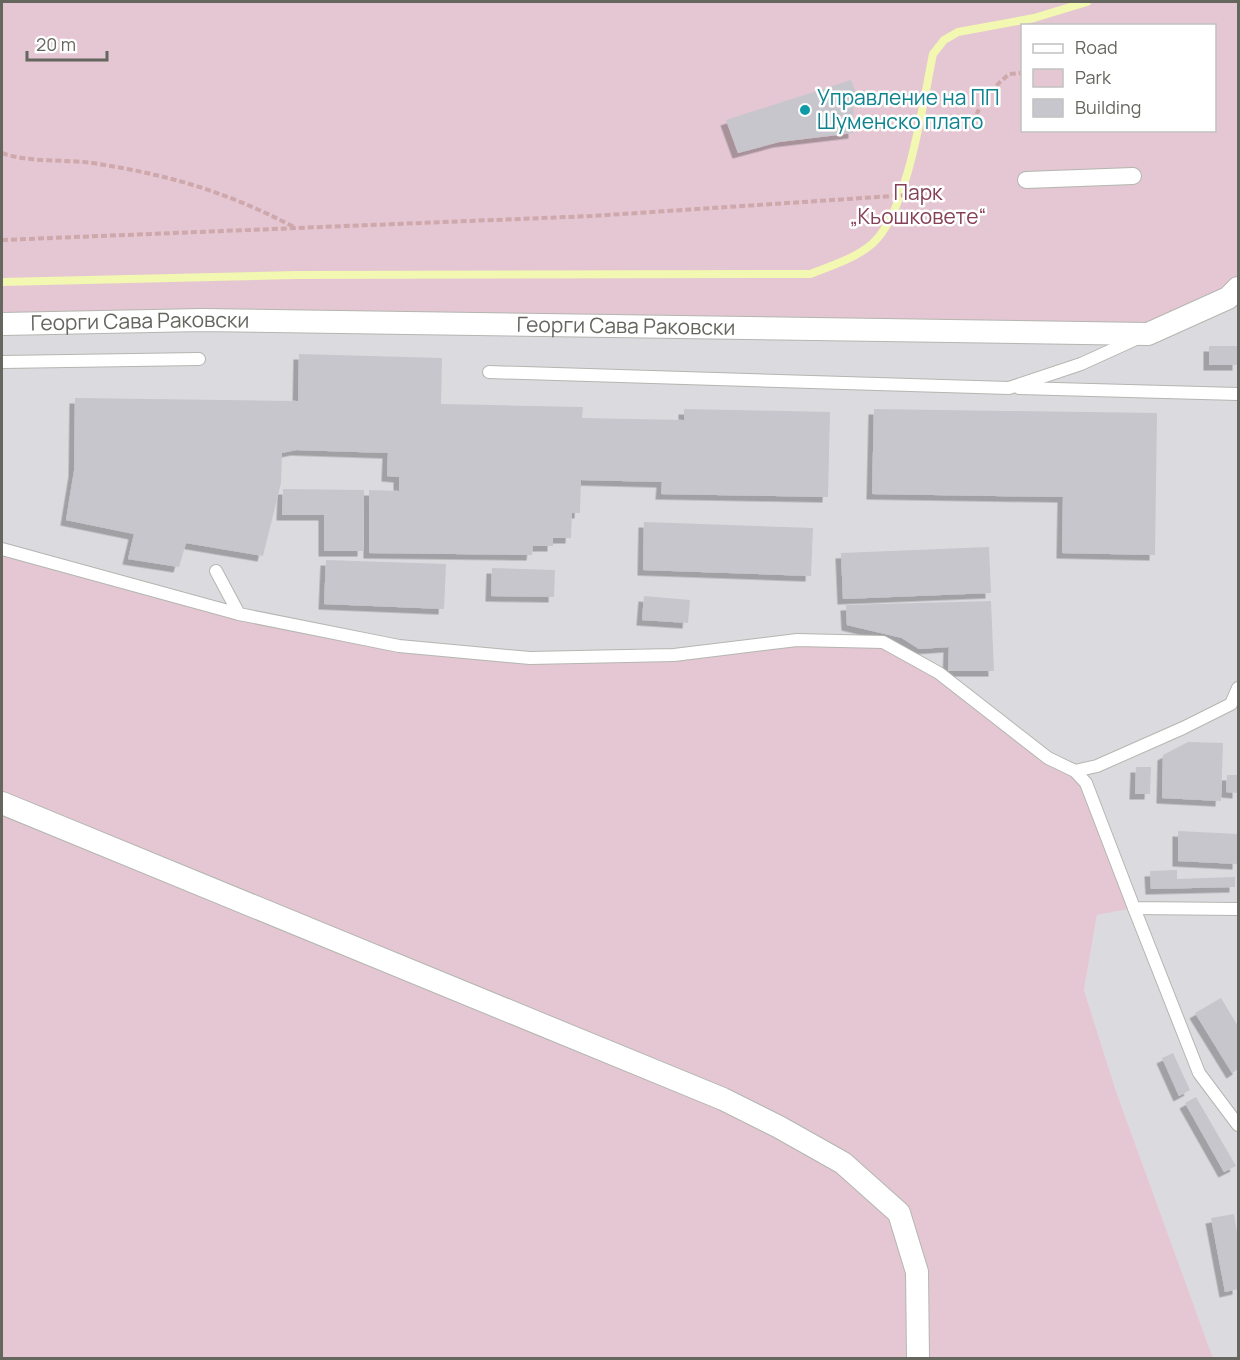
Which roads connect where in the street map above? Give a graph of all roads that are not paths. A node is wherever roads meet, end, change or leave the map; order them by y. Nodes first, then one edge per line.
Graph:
1 (1133, 176) dead end
2 (1026, 180) dead end
3 (1239, 288) edge
4 (2, 324) edge
5 (1149, 334) junction
6 (199, 359) dead end
7 (2, 362) edge
8 (489, 372) dead end
9 (1009, 388) junction
10 (1239, 394) edge
11 (2, 549) edge
12 (216, 571) dead end
13 (239, 614) junction
14 (1239, 688) edge
15 (1076, 771) junction
16 (2, 803) edge
17 (1134, 908) junction
18 (1239, 909) edge
19 (1239, 1125) edge
20 (918, 1359) edge

1 - 2 street
3 - 5 street, Георги Сава Раковски
4 - 5 street, Георги Сава Раковски
5 - 9 lane
6 - 7 lane
8 - 9 lane
9 - 10 lane
11 - 13 lane
12 - 13 lane
13 - 15 lane
14 - 15 lane
15 - 17 lane
16 - 20 street
17 - 18 lane
17 - 19 lane

